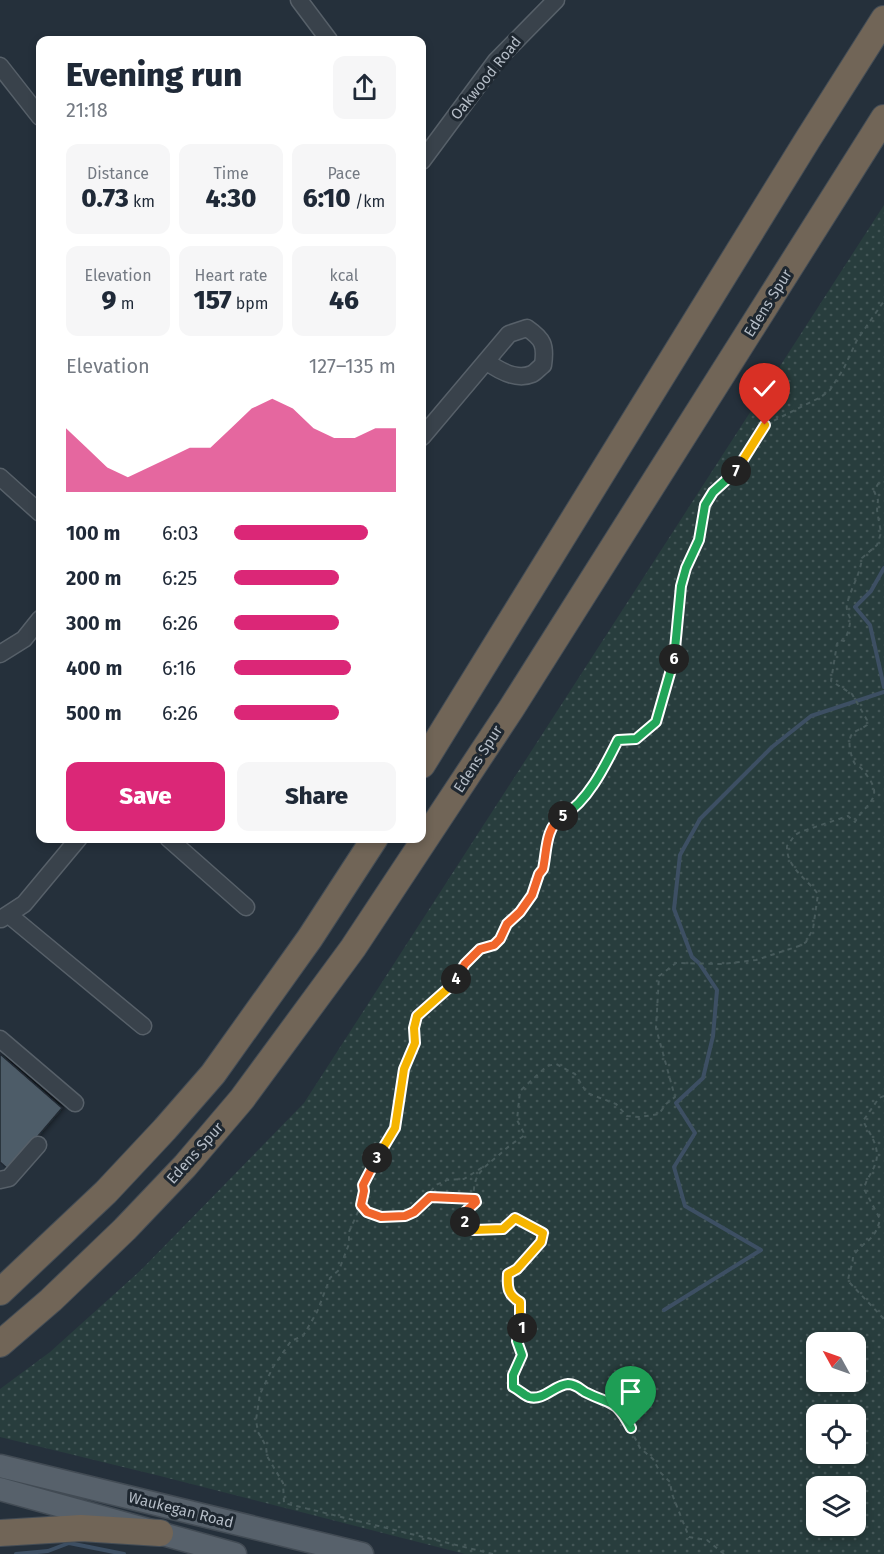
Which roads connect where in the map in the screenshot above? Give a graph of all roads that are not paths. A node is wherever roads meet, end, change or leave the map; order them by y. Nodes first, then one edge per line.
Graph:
1 (299, 0) edge
2 (556, 0) edge
3 (884, 19) edge
4 (325, 36) edge
5 (0, 66) edge
6 (36, 112) edge
7 (884, 118) edge
8 (427, 142) edge
9 (486, 361) dead end
10 (426, 431) edge
11 (0, 477) edge
12 (36, 509) edge
13 (36, 624) edge
14 (0, 654) edge
15 (426, 759) edge
16 (426, 838) edge
17 (75, 843) edge
18 (174, 843) edge
19 (372, 843) edge
20 (422, 843) edge
21 (246, 907) dead end
22 (5, 917) edge
23 (143, 1026) dead end
24 (0, 1039) edge
25 (75, 1103) dead end
26 (38, 1145) dead end
27 (0, 1180) edge
28 (0, 1292) edge
29 (0, 1344) edge
30 (0, 1466) edge
31 (0, 1489) edge
32 (0, 1533) edge
33 (160, 1533) junction
34 (236, 1554) edge
35 (362, 1554) edge

1 - 4 street
2 - 8 street, Oakwood Road
3 - 15 highway
5 - 6 street
7 - 16 highway, Edens Spur
9 - 10 street
11 - 12 street
13 - 14 street
17 - 22 street
18 - 21 street
19 - 28 highway
20 - 29 highway, Edens Spur
22 - 23 street
24 - 25 street
26 - 27 street
30 - 35 main road, Waukegan Road
31 - 33 main road, Waukegan Road
32 - 33 highway
33 - 34 main road, Waukegan Road

